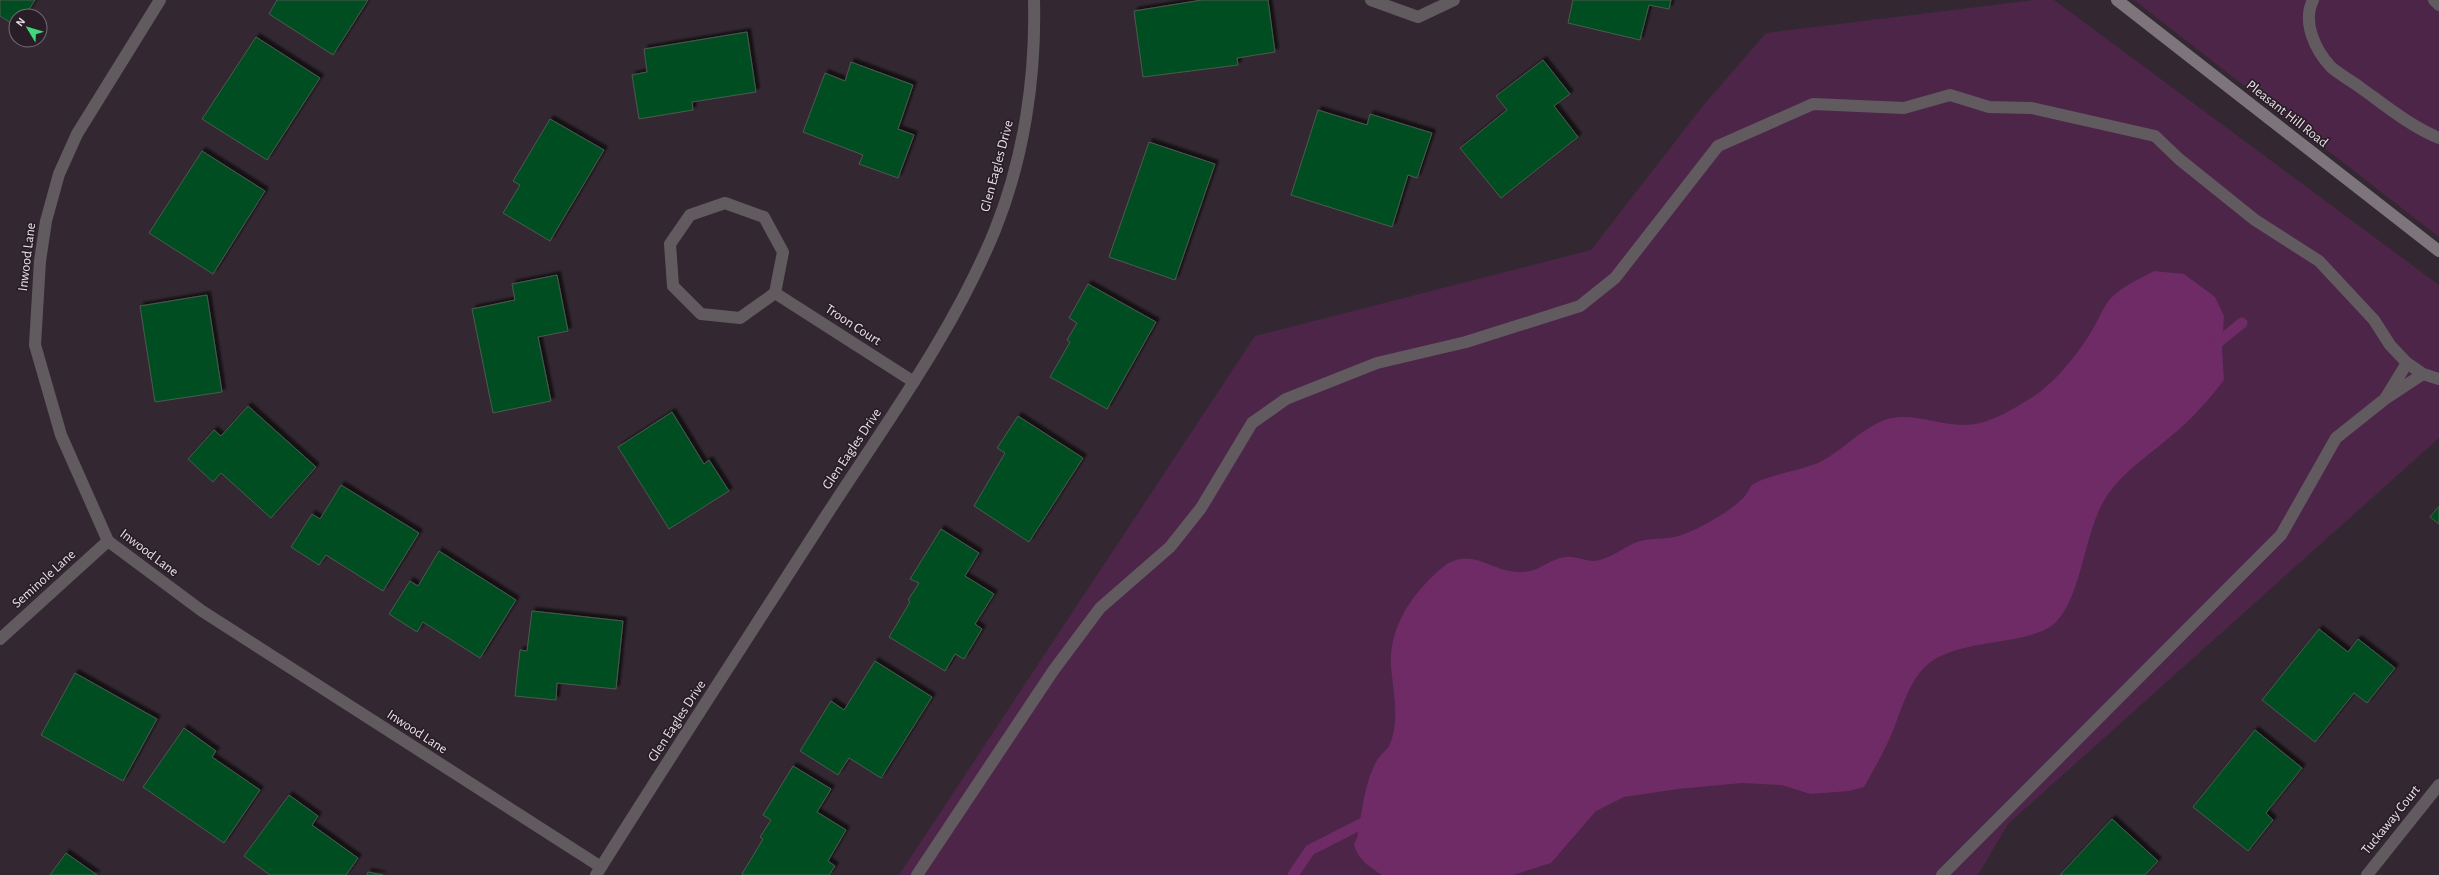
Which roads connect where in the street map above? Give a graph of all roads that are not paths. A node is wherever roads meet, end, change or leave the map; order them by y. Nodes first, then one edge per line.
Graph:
1 (160, 0) edge
2 (1034, 0) edge
3 (1371, 0) edge
4 (1454, 0) edge
5 (2117, 0) edge
6 (2313, 0) edge
7 (2434, 0) edge
8 (2439, 5) edge
9 (2439, 138) edge
10 (2439, 251) edge
11 (775, 292) junction
12 (2407, 363) junction
13 (2423, 374) junction
14 (2439, 379) edge
15 (914, 382) junction
16 (2385, 398) junction
17 (108, 541) junction
18 (0, 639) edge
19 (2439, 785) edge
20 (598, 871) edge
21 (916, 875) edge
22 (1942, 875) edge
23 (2367, 875) edge

1 - 17 street, Inwood Lane
2 - 15 street, Glen Eagles Drive
3 - 4 street
5 - 10 street, Pleasant Hill Road
6 - 9 street
7 - 8 street
11 - 11 street
11 - 15 street, Troon Court
12 - 13 street
12 - 16 street
12 - 21 street
13 - 14 street
13 - 16 street
15 - 20 street, Glen Eagles Drive
16 - 22 street
17 - 18 street, Seminole Lane
17 - 20 street, Inwood Lane
19 - 23 street, Tuckaway Court

